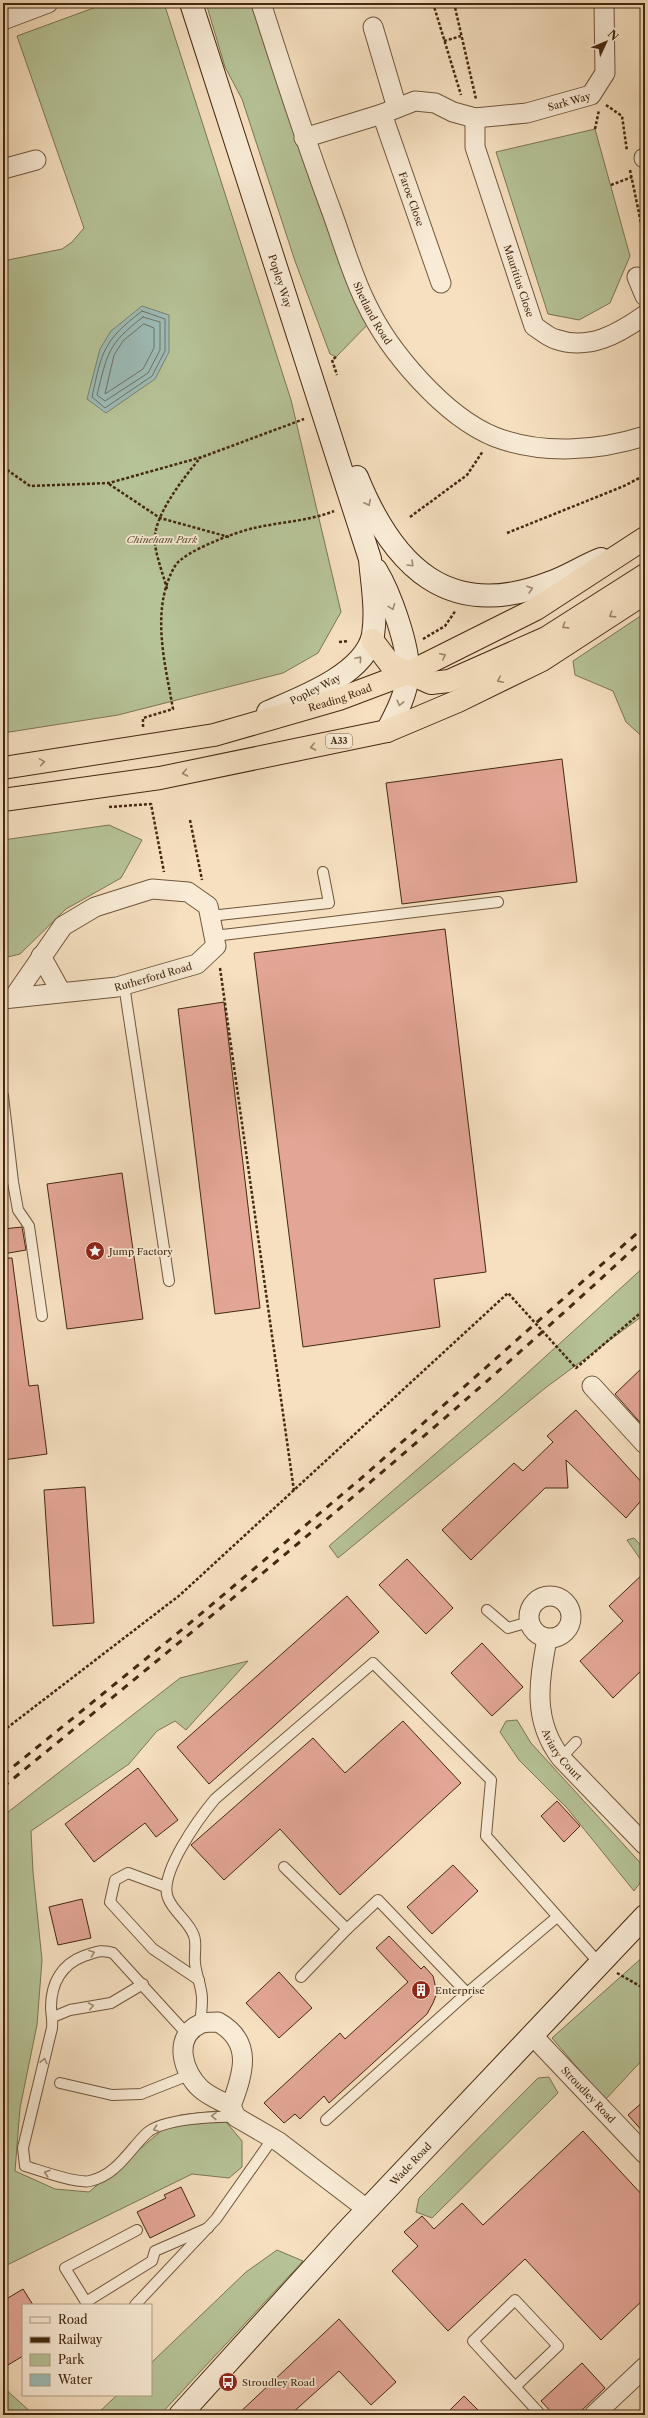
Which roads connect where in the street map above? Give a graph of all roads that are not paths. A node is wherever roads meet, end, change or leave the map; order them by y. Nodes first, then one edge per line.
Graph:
1 (191, 3) edge
2 (261, 3) edge
3 (604, 3) edge
4 (40, 4) edge
5 (3, 20) edge
6 (373, 27) dead end
7 (390, 111) junction
8 (475, 118) junction
9 (304, 138) junction
10 (36, 160) dead end
11 (3, 169) edge
12 (637, 277) dead end
13 (441, 284) dead end
14 (645, 296) edge
15 (645, 315) edge
16 (315, 419) junction
17 (645, 436) edge
18 (638, 544) edge
19 (370, 559) junction
20 (645, 575) edge
21 (645, 594) edge
22 (372, 640) junction
23 (408, 673) junction
24 (387, 731) junction
25 (214, 735) junction
26 (3, 768) edge
27 (3, 800) edge
28 (323, 872) dead end
29 (498, 902) dead end
30 (209, 911) junction
31 (215, 941) junction
32 (41, 956) junction
33 (124, 985) junction
34 (61, 992) junction
35 (8, 998) edge
36 (3, 1096) edge
37 (170, 1281) dead end
38 (42, 1316) dead end
39 (592, 1386) dead end
40 (645, 1444) edge
41 (487, 1610) dead end
42 (529, 1622) junction
43 (547, 1638) junction
44 (576, 1742) dead end
45 (560, 1758) junction
46 (645, 1844) edge
47 (284, 1867) dead end
48 (166, 1887) junction
49 (645, 1916) edge
50 (557, 1917) junction
51 (347, 1929) junction
52 (599, 1963) junction
53 (301, 1977) dead end
54 (199, 1980) junction
55 (143, 1984) junction
56 (467, 1993) junction
57 (54, 2016) junction
58 (194, 2029) junction
59 (532, 2035) junction
60 (189, 2075) junction
61 (60, 2083) dead end
62 (233, 2111) junction
63 (326, 2120) dead end
64 (274, 2138) junction
65 (645, 2154) edge
66 (368, 2210) junction
67 (208, 2228) junction
68 (137, 2230) dead end
69 (136, 2304) edge
70 (645, 2367) edge
71 (516, 2387) junction
72 (180, 2415) edge
73 (541, 2415) edge
74 (594, 2415) edge

1 - 16 street, Popley Way
2 - 9 street, Shetland Road
3 - 8 street, Sark Way
4 - 5 street
6 - 7 street, Faroe Close
7 - 8 street, Sark Way
7 - 9 street
7 - 13 street, Faroe Close
8 - 15 street, Mauritius Close
9 - 17 street, Shetland Road
10 - 11 street
12 - 14 street
16 -> 18 street
16 - 19 street, Popley Way
23 -> 18 highway, Reading Road
19 - 22 street, Popley Way
19 -> 23 street, Popley Way
20 -> 23 highway
21 -> 24 highway, A33
22 - 23 highway
25 -> 22 street, Popley Way
23 -> 24 street, Popley Way
23 - 25 highway, Reading Road
24 -> 27 highway, A33
26 -> 25 highway, Reading Road
28 - 30 lane
29 - 31 lane
30 - 31 street
30 - 32 street, Rutherford Road
31 - 33 street, Rutherford Road
32 - 34 street
32 - 35 street, Rutherford Road
33 - 34 street, Rutherford Road
33 - 37 lane
34 - 35 street, Rutherford Road
36 - 38 lane
39 - 40 street
41 - 42 lane
42 - 43 street
42 - 43 street
43 - 45 street, Aviary Court
44 - 45 lane
45 - 46 street, Aviary Court
47 - 51 lane
48 - 50 lane
48 - 54 lane
48 - 54 lane
49 - 52 street, Wade Road
50 - 52 lane
50 - 56 lane
51 - 53 lane
51 - 56 lane
52 - 59 street, Wade Road
54 - 58 lane
57 -> 55 lane
57 -> 55 lane
55 - 58 lane
56 - 63 lane
62 -> 57 lane
58 - 60 street
58 - 62 street
59 - 65 street, Stroudley Road
59 - 66 street, Wade Road
60 - 61 lane
60 - 62 street
62 - 64 street
64 - 66 street
64 - 67 lane
66 - 72 street, Wade Road
67 - 68 lane
67 - 69 lane
70 - 74 street
71 - 71 lane
71 - 73 lane

